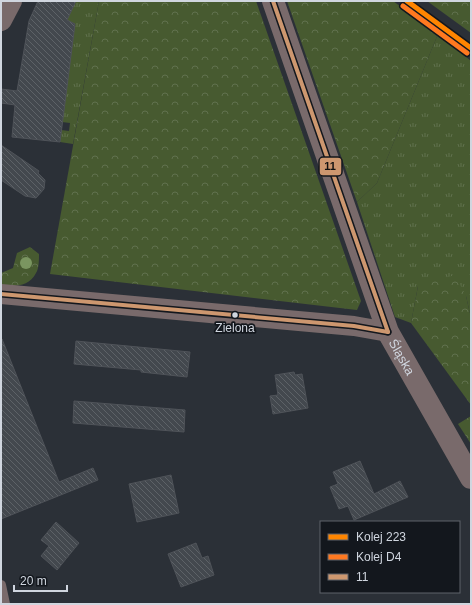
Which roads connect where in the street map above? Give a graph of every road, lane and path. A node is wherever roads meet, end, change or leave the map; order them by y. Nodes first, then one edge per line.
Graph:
1 (11, 1) edge
2 (273, 1) edge
3 (1, 20) edge
4 (1, 294) edge
5 (388, 332) junction
6 (471, 478) edge
7 (1, 585) edge
8 (5, 604) edge

1 - 3 street
2 - 5 street, Śląska
4 - 5 street
5 - 6 street, Śląska
7 - 8 lane

